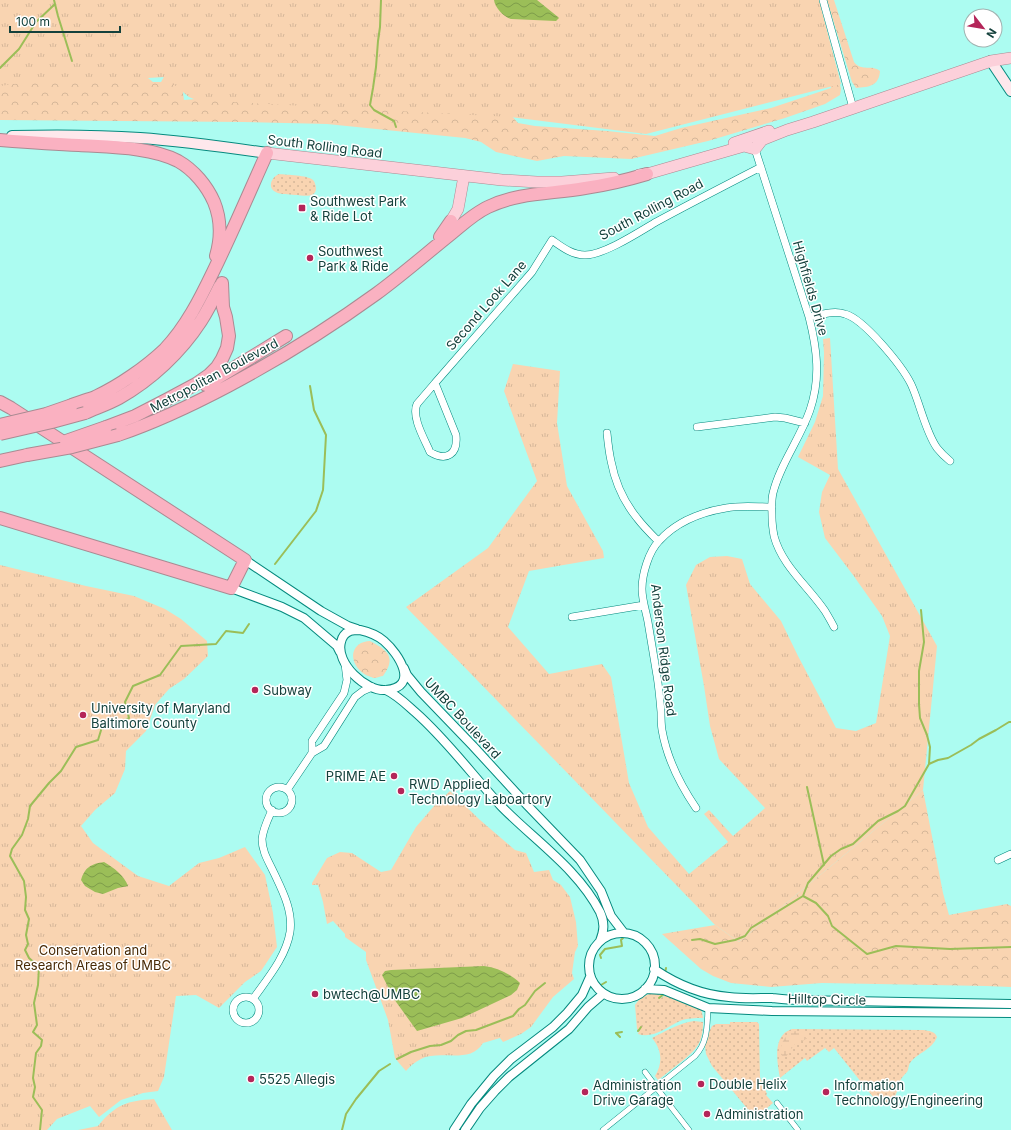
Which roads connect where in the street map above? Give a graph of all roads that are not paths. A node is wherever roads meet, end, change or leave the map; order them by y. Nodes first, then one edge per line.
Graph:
1 (823, 0) edge
2 (1011, 58) edge
3 (991, 61) junction
4 (1011, 91) edge
5 (853, 108) junction
6 (813, 122) junction
7 (0, 138) edge
8 (756, 149) junction
9 (267, 153) junction
10 (761, 167) junction
11 (647, 174) junction
12 (464, 176) junction
13 (451, 221) joint
14 (552, 240) joint
15 (417, 261) junction
16 (203, 293) junction
17 (809, 317) junction
18 (286, 336) dead end
19 (435, 383) junction
20 (0, 402) edge
21 (805, 423) junction
22 (0, 425) edge
23 (697, 427) dead end
24 (112, 431) junction
25 (607, 433) dead end
26 (0, 434) edge
27 (0, 461) edge
28 (950, 461) dead end
29 (772, 507) junction
30 (0, 518) edge
31 (658, 541) junction
32 (245, 560) junction
33 (231, 588) junction
34 (644, 605) junction
35 (572, 617) dead end
36 (834, 626) dead end
37 (360, 630) junction
38 (340, 652) junction
39 (345, 664) junction
40 (404, 668) junction
41 (372, 687) junction
42 (386, 690) junction
43 (312, 753) junction
44 (287, 790) junction
45 (696, 808) dead end
46 (272, 810) junction
47 (1011, 854) edge
48 (998, 860) dead end
49 (624, 933) junction
50 (600, 941) junction
51 (654, 969) junction
52 (590, 977) junction
53 (646, 989) junction
54 (603, 994) junction
55 (253, 999) dead end
56 (1011, 1004) edge
57 (708, 1008) junction
58 (1011, 1013) edge
59 (645, 1072) dead end
60 (656, 1088) junction
61 (777, 1103) dead end
62 (454, 1130) edge
63 (465, 1130) edge
64 (603, 1130) edge
65 (689, 1130) edge
66 (798, 1130) edge

1 - 5 street
2 - 3 main road, South Rolling Road
3 - 4 main road
3 - 5 main road, South Rolling Road
5 - 6 main road, South Rolling Road
6 - 8 main road, South Rolling Road
6 - 11 main road, South Rolling Road
7 - 9 main road, South Rolling Road
7 - 16 highway
8 - 10 street, Highfields Drive
8 - 11 main road, South Rolling Road
9 - 12 main road, South Rolling Road
9 - 16 highway
10 - 14 street, South Rolling Road
10 - 17 street, Highfields Drive
11 - 12 main road, South Rolling Road
11 - 15 highway
12 - 13 main road
13 - 15 highway
14 - 19 street, Second Look Lane
15 - 24 highway, Metropolitan Boulevard
16 - 22 highway, bridge
17 - 21 street, Highfields Drive
17 - 28 street
18 - 24 highway
19 - 19 street, Second Look Lane
20 - 32 highway
21 - 23 street
21 - 29 street, Highfields Drive
24 - 26 highway, bridge
24 - 27 highway, Metropolitan Boulevard, bridge
25 - 31 street
29 - 31 street, Anderson Ridge Road
29 - 36 street, Highfields Drive
30 - 33 highway
31 - 34 street, Anderson Ridge Road
32 - 33 highway
32 - 37 street
33 - 38 street
34 - 35 street
34 - 45 street, Anderson Ridge Road
37 - 38 street
37 - 40 street
38 - 39 street
39 - 41 street
39 - 43 street
40 - 42 street
40 - 49 street, UMBC Boulevard
41 - 42 street
41 - 43 street
42 - 50 street
43 - 44 street
44 - 46 street
44 - 46 street
46 - 55 street
47 - 48 street
49 - 50 street
49 - 51 street
50 - 52 street
51 - 53 street
51 - 56 street, Hilltop Circle
52 - 54 street
52 - 62 street
53 - 54 street
53 - 57 street, Hilltop Circle
54 - 63 street
57 - 58 street, Hilltop Circle
57 - 60 street
59 - 60 street
60 - 64 street
60 - 65 street
61 - 66 street

